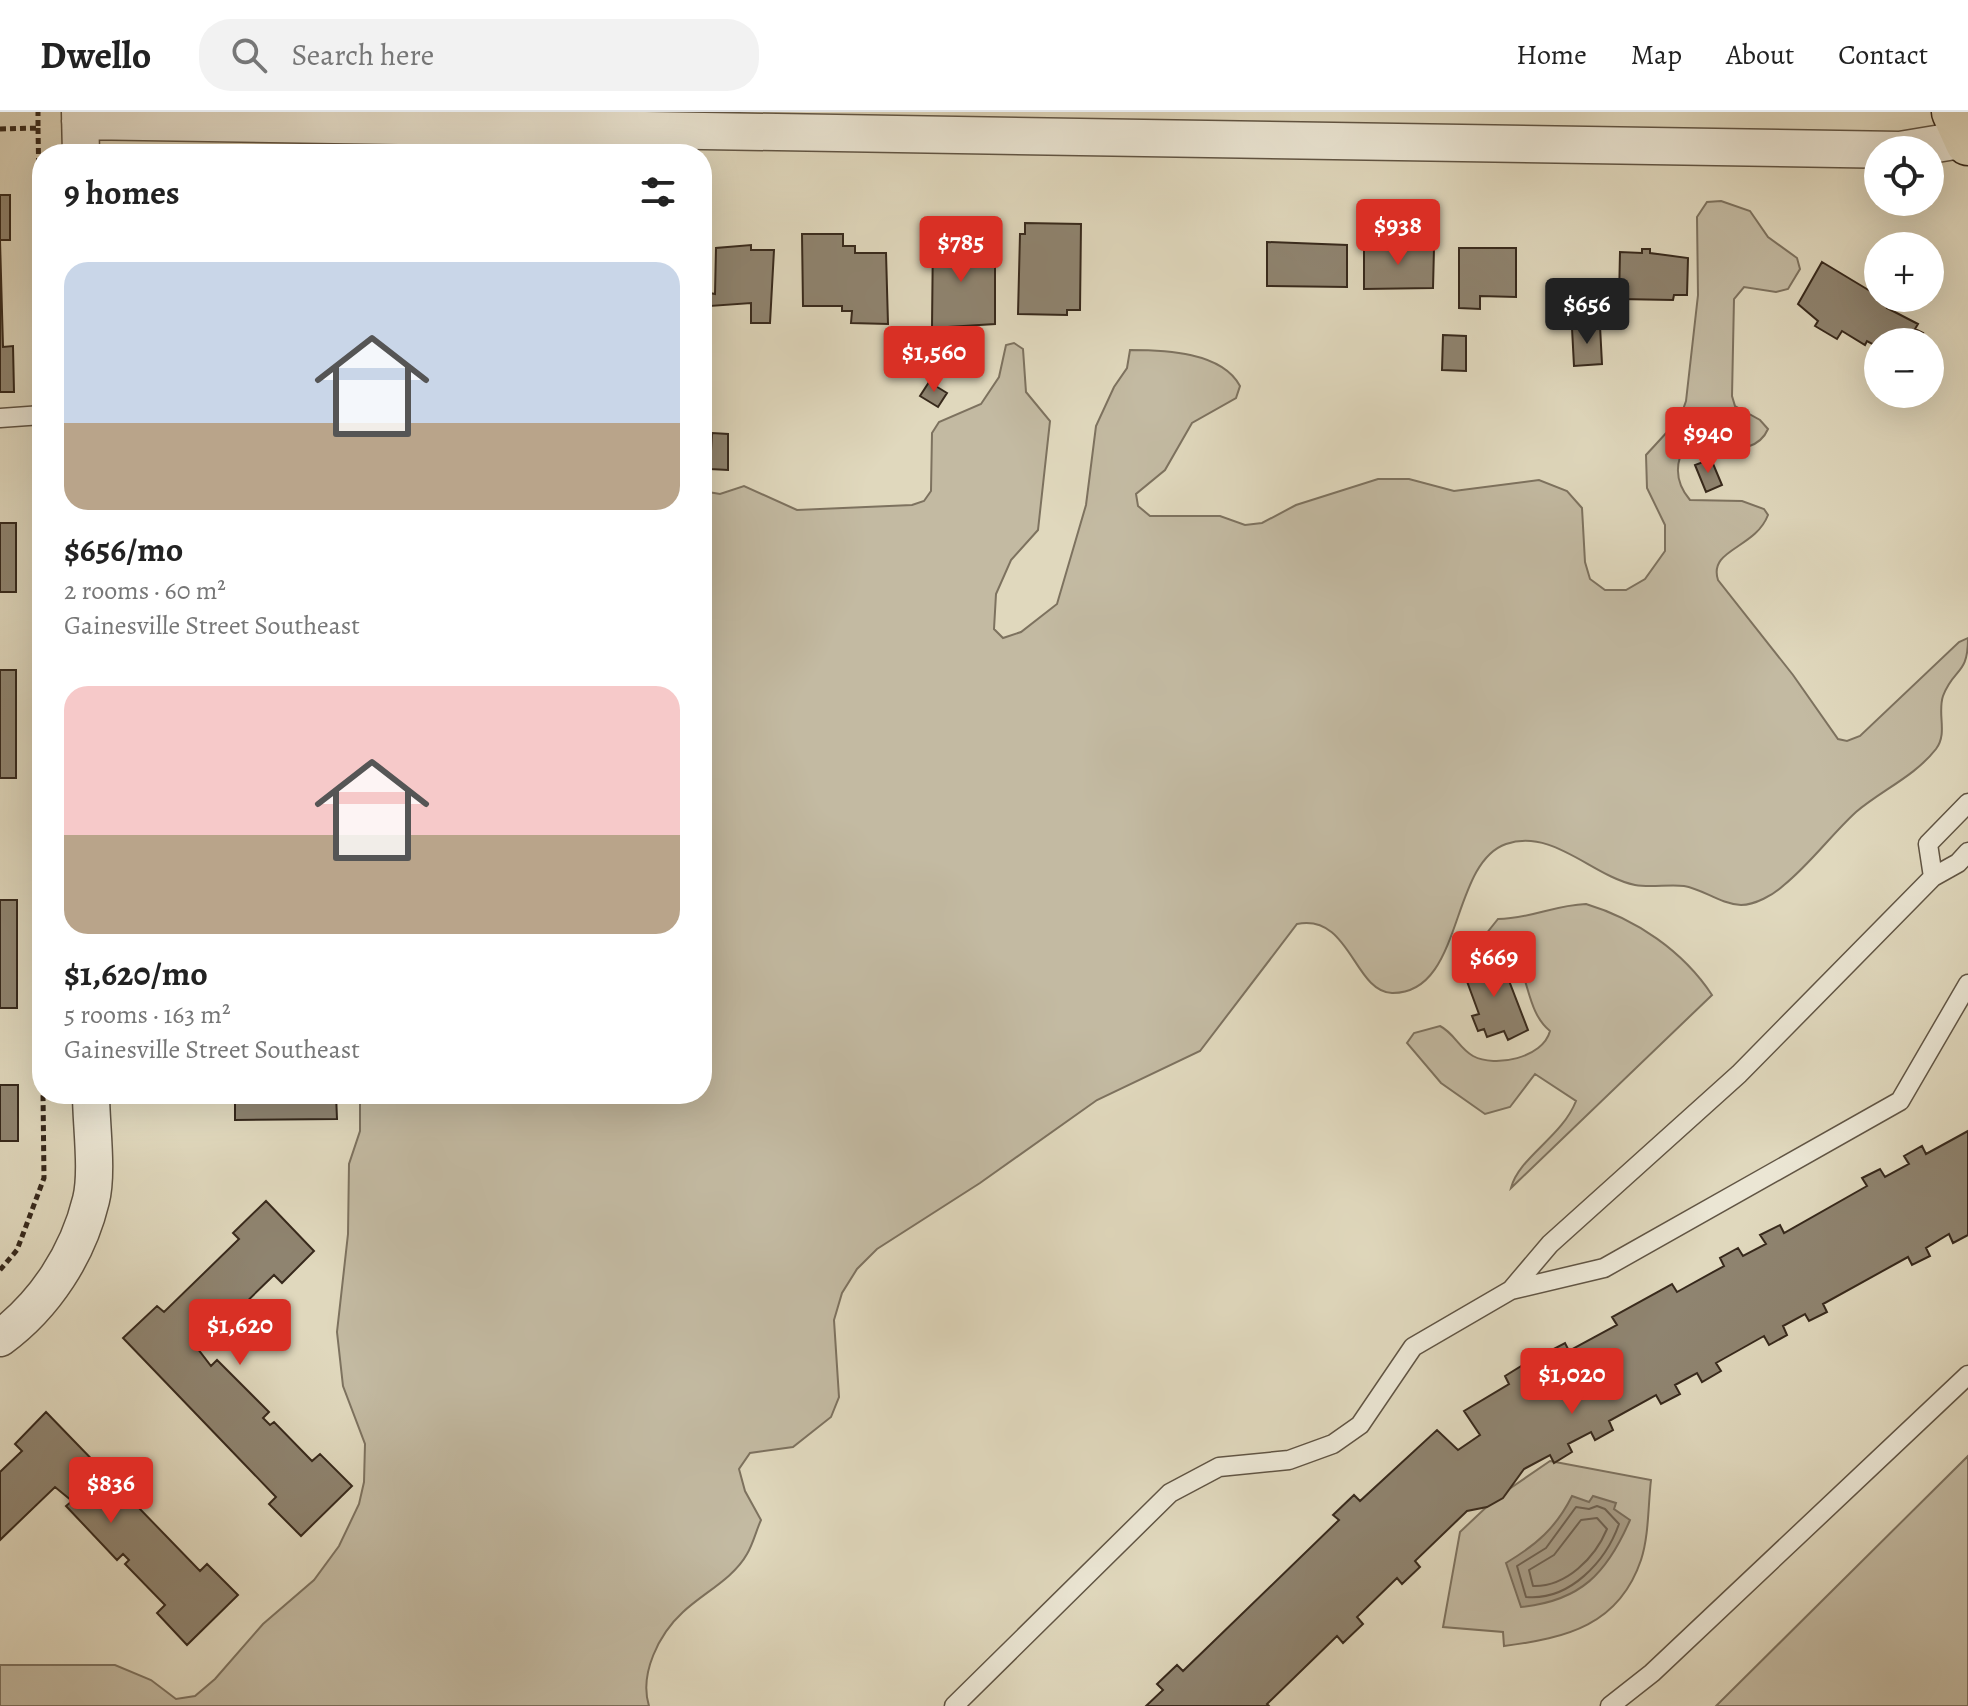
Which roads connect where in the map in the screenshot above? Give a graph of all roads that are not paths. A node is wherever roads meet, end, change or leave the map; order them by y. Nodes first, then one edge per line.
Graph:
1 (1195, 125) edge
2 (80, 129) edge
3 (553, 129) edge
4 (1963, 131) edge
5 (32, 416) edge
6 (0, 418) edge
7 (1968, 803) edge
8 (1965, 862) edge
9 (1933, 877) junction
10 (1968, 984) edge
11 (91, 1104) edge
12 (1511, 1290) junction
13 (0, 1338) edge
14 (1968, 1375) edge
15 (954, 1706) edge
16 (1610, 1706) edge

1 - 3 street
1 - 4 street
2 - 3 street
5 - 6 lane
7 - 9 lane
8 - 9 lane
9 - 12 lane
10 - 12 lane
11 - 13 street
12 - 15 lane
14 - 16 lane

